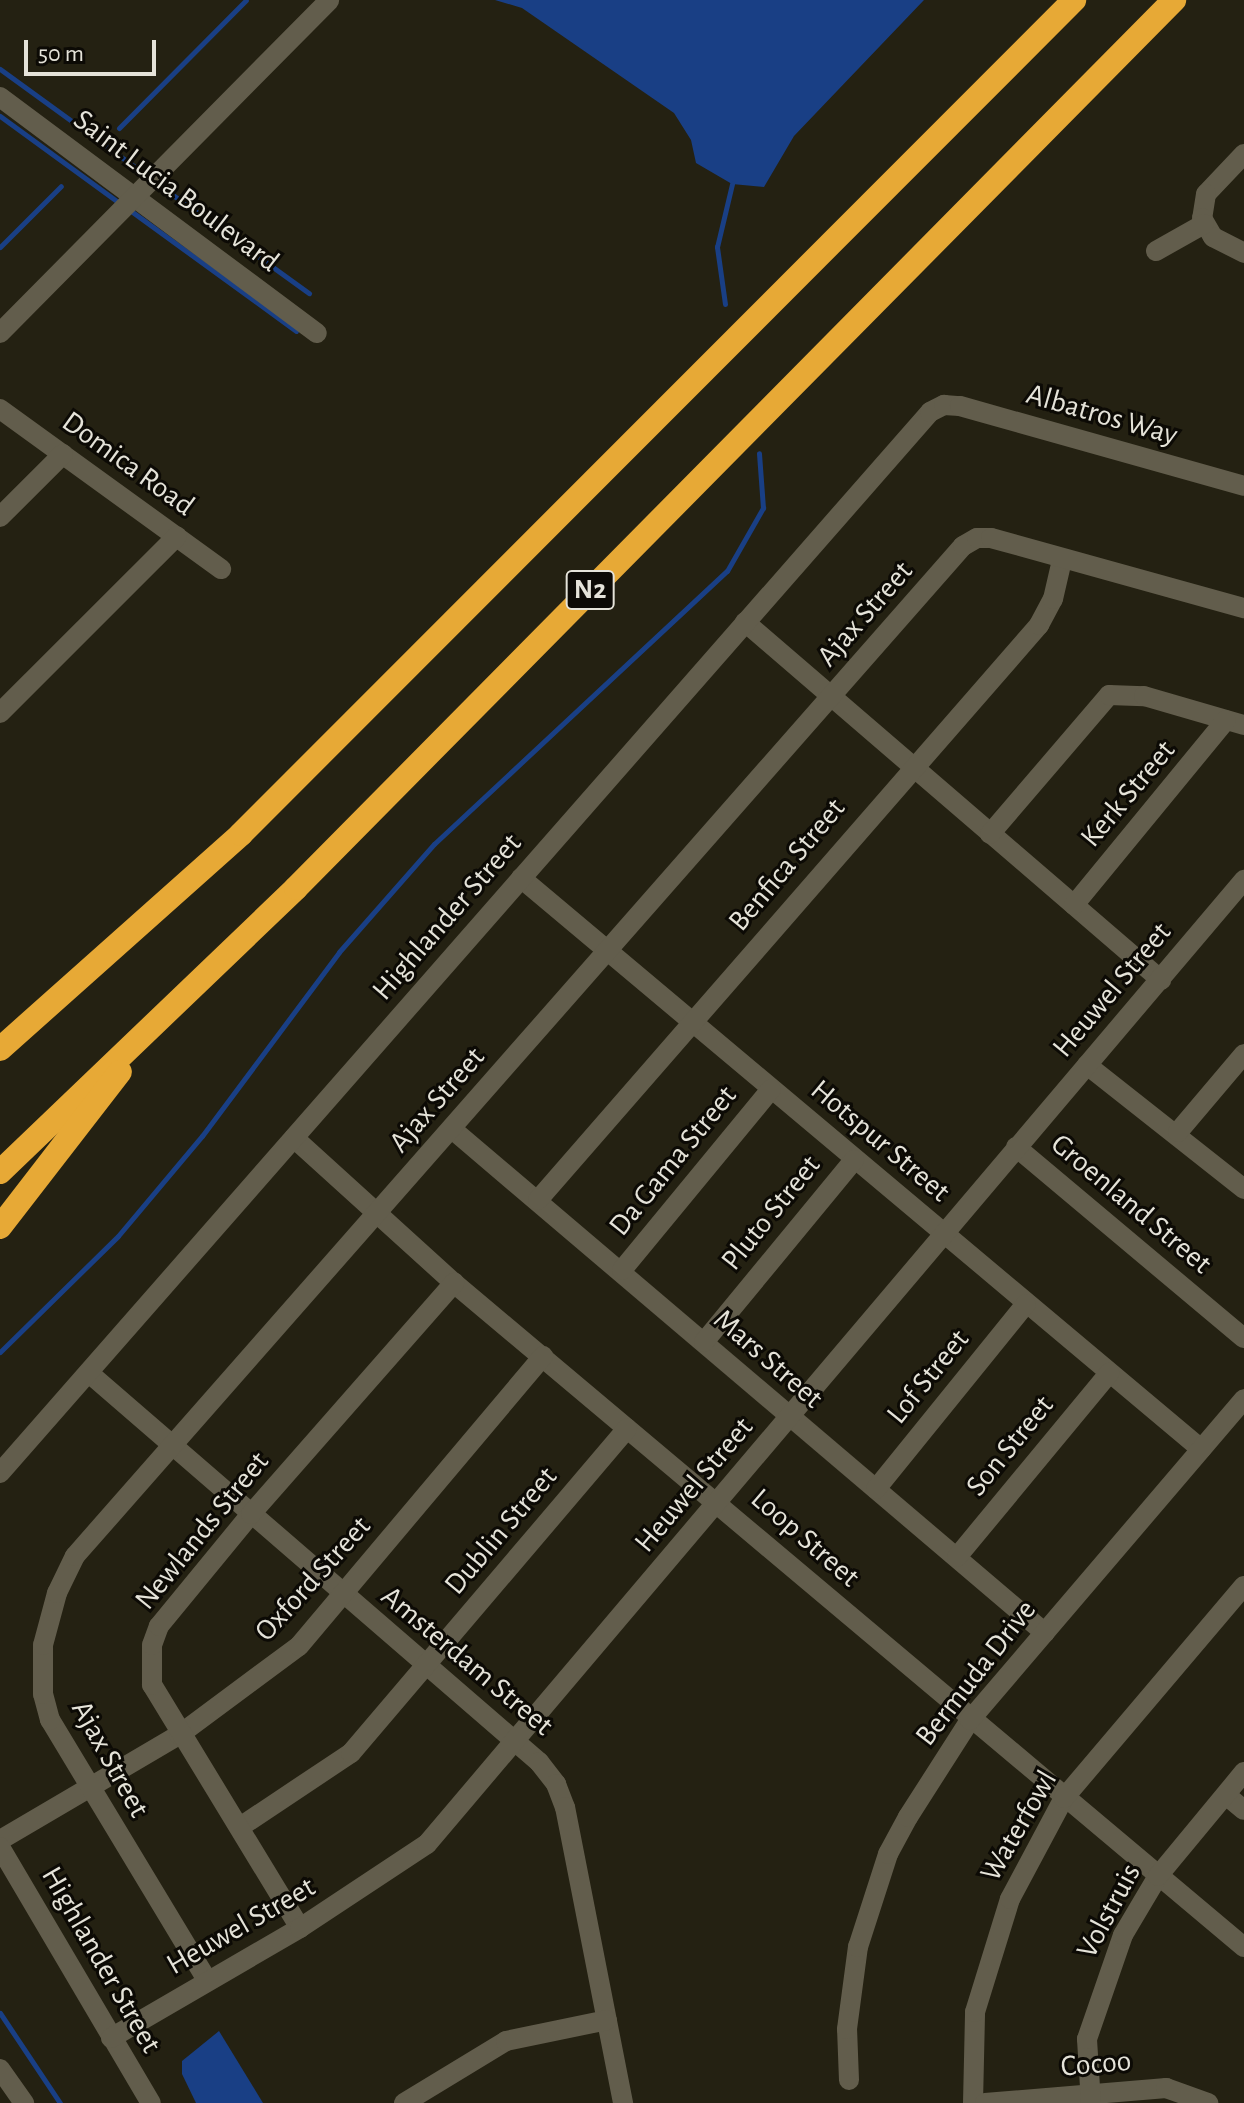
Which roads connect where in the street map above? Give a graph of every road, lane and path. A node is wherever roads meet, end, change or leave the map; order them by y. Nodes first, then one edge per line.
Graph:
1 (329, 0) edge
2 (1074, 0) edge
3 (1174, 0) edge
4 (0, 97) edge
5 (1244, 154) edge
6 (134, 197) junction
7 (1204, 224) junction
8 (1156, 251) dead end
9 (1244, 253) edge
10 (0, 333) edge
11 (317, 333) dead end
12 (944, 405) joint
13 (0, 409) edge
14 (63, 454) junction
15 (1244, 486) edge
16 (0, 517) edge
17 (177, 536) junction
18 (1062, 560) junction
19 (221, 569) dead end
20 (1244, 608) edge
21 (745, 622) junction
22 (833, 697) junction
23 (0, 713) edge
24 (1235, 723) edge
25 (912, 765) junction
26 (990, 834) junction
27 (193, 874) junction
28 (521, 878) junction
29 (1244, 880) edge
30 (1074, 905) junction
31 (609, 952) junction
32 (1161, 980) junction
33 (175, 1001) junction
34 (693, 1022) junction
35 (0, 1049) edge
36 (1244, 1054) edge
37 (1087, 1065) junction
38 (0, 1070) edge
39 (771, 1089) junction
40 (452, 1129) junction
41 (1178, 1132) junction
42 (294, 1138) junction
43 (1016, 1147) junction
44 (854, 1160) junction
45 (0, 1172) edge
46 (1244, 1189) edge
47 (538, 1200) junction
48 (377, 1214) junction
49 (0, 1227) edge
50 (946, 1234) junction
51 (622, 1270) junction
52 (454, 1283) junction
53 (1026, 1304) junction
54 (1244, 1338) edge
55 (704, 1342) junction
56 (543, 1356) junction
57 (89, 1373) junction
58 (1109, 1373) junction
59 (1244, 1399) edge
60 (790, 1419) junction
61 (627, 1429) junction
62 (172, 1445) junction
63 (1201, 1449) junction
64 (0, 1473) edge
65 (876, 1489) junction
66 (719, 1503) junction
67 (251, 1514) junction
68 (957, 1557) junction
69 (1244, 1586) edge
70 (343, 1595) junction
71 (1045, 1633) junction
72 (425, 1667) junction
73 (970, 1720) junction
74 (179, 1735) junction
75 (514, 1742) junction
76 (1244, 1772) edge
77 (89, 1787) junction
78 (1226, 1795) junction
79 (1064, 1798) junction
80 (1244, 1810) edge
81 (240, 1827) junction
82 (0, 1840) edge
83 (0, 1847) edge
84 (1158, 1876) junction
85 (300, 1928) junction
86 (1244, 1947) edge
87 (207, 1980) junction
88 (607, 2020) junction
89 (111, 2038) junction
90 (0, 2069) edge
91 (849, 2080) dead end
92 (1090, 2099) edge
93 (24, 2103) edge
94 (151, 2103) edge
95 (404, 2103) edge
96 (623, 2103) edge
97 (973, 2103) edge
98 (985, 2103) edge
99 (1208, 2103) edge

1 - 6 street
2 - 27 highway, N2
3 - 33 highway, N2
4 - 6 street, Saint Lucia Boulevard
5 - 7 street
6 - 10 street
6 - 11 street, Saint Lucia Boulevard
7 - 8 street
7 - 9 street
12 - 15 street, Albatros Way
12 - 21 street, Highlander Street
13 - 14 street, Domica Road
14 - 16 street
14 - 17 street, Domica Road
17 - 19 street, Domica Road
17 - 23 street
18 - 20 street, Ajax Street
18 - 22 street, Ajax Street
18 - 25 street, Benfica Street
21 - 22 street
21 - 28 street, Highlander Street
22 - 25 street
22 - 31 street, Ajax Street
24 - 26 street
24 - 30 street, Kerk Street
25 - 26 street
25 - 34 street, Benfica Street
26 - 30 street
27 - 35 highway
27 - 38 highway, N2
28 - 31 street, Hotspur Street
28 - 42 street, Highlander Street
29 - 32 street, Heuwel Street
30 - 32 street
31 - 34 street, Hotspur Street
31 - 40 street, Ajax Street
32 - 37 street, Heuwel Street
33 - 45 highway, N2
33 - 49 highway
34 - 39 street, Hotspur Street
34 - 47 street, Benfica Street
36 - 41 street
37 - 41 street
37 - 43 street, Heuwel Street
39 - 44 street, Hotspur Street
39 - 51 street, Da Gama Street
40 - 47 street, Mars Street
40 - 48 street, Ajax Street
41 - 46 street
42 - 48 street, Loop Street
42 - 57 street, Highlander Street
43 - 50 street, Heuwel Street
43 - 54 street, Groenland Street
44 - 50 street, Hotspur Street
44 - 55 street, Pluto Street
47 - 51 street, Mars Street
48 - 52 street, Loop Street
48 - 62 street, Ajax Street
50 - 53 street, Hotspur Street
50 - 60 street, Heuwel Street
51 - 55 street, Mars Street
52 - 56 street, Loop Street
52 - 67 street, Newlands Street
53 - 58 street, Hotspur Street
53 - 65 street, Lof Street
55 - 60 street, Mars Street
56 - 61 street, Loop Street
56 - 70 street, Oxford Street
57 - 62 street, Amsterdam Street
57 - 64 street, Highlander Street
58 - 63 street, Hotspur Street
58 - 68 street, Son Street
59 - 63 street, Bermuda Drive
60 - 65 street, Mars Street
60 - 66 street, Heuwel Street
61 - 66 street, Loop Street
61 - 72 street, Dublin Street
62 - 67 street, Amsterdam Street
62 - 77 street, Ajax Street
63 - 71 street, Bermuda Drive
65 - 68 street, Mars Street
66 - 73 street, Loop Street
66 - 75 street, Heuwel Street
67 - 70 street, Amsterdam Street
67 - 74 street, Newlands Street
68 - 71 street, Mars Street
69 - 79 street, Waterfowl
70 - 72 street, Amsterdam Street
70 - 74 street, Oxford Street
71 - 73 street, Bermuda Drive
72 - 75 street, Amsterdam Street
72 - 81 street, Dublin Street
73 - 79 street, Loop Street
73 - 91 street, Bermuda Drive
74 - 77 street, Oxford Street
74 - 81 street, Newlands Street
75 - 85 street, Heuwel Street
75 - 88 street, Amsterdam Street
76 - 78 street, Volstruis
77 - 82 street, Oxford Street
77 - 87 street, Ajax Street
78 - 80 street
78 - 84 street, Volstruis
79 - 84 street, Loop Street
79 - 97 street, Waterfowl
81 - 85 street, Newlands Street
83 - 89 street, Highlander Street
84 - 86 street, Loop Street
84 - 92 street, Volstruis
85 - 87 street, Heuwel Street
87 - 89 street, Heuwel Street
88 - 95 street
88 - 96 street, Amsterdam Street
89 - 94 street, Highlander Street
90 - 93 street
92 - 98 street, Cocoo
92 - 99 street, Cocoo

